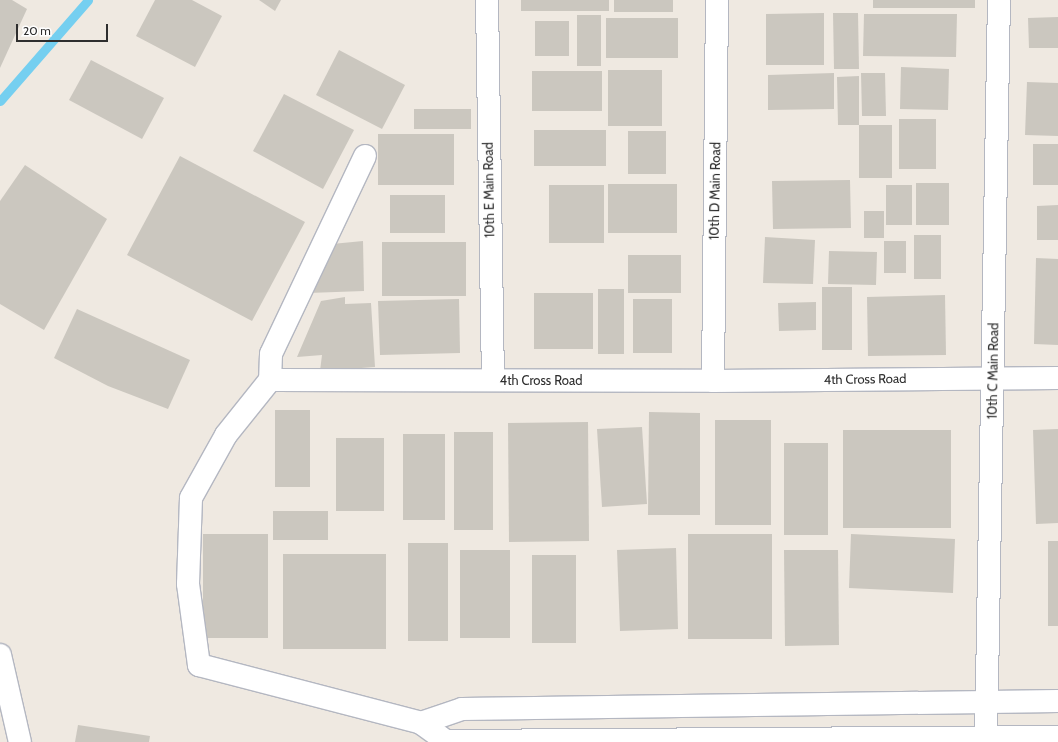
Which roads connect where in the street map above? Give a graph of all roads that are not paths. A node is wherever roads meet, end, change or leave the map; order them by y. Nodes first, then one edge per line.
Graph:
1 (487, 0) edge
2 (717, 0) edge
3 (999, 0) edge
4 (365, 156) dead end
5 (993, 378) junction
6 (1058, 378) edge
7 (270, 380) junction
8 (492, 380) junction
9 (713, 381) junction
10 (0, 655) edge
11 (1058, 701) edge
12 (986, 703) junction
13 (421, 723) junction
14 (1058, 737) edge
15 (986, 740) edge
16 (446, 741) edge
17 (767, 741) edge
18 (20, 742) edge

1 - 8 street, 10th E Main Road
2 - 9 street, 10th D Main Road
3 - 5 street, 10th C Main Road
4 - 7 street
5 - 6 street, 4th Cross Road
5 - 9 street, 4th Cross Road
5 - 12 street, 10th C Main Road
7 - 8 street, 4th Cross Road
7 - 13 street
8 - 9 street, 4th Cross Road
10 - 18 street
11 - 12 street
12 - 13 street
12 - 15 street, 10th C Main Road
13 - 16 street
14 - 15 street
15 - 17 street
16 - 17 street

